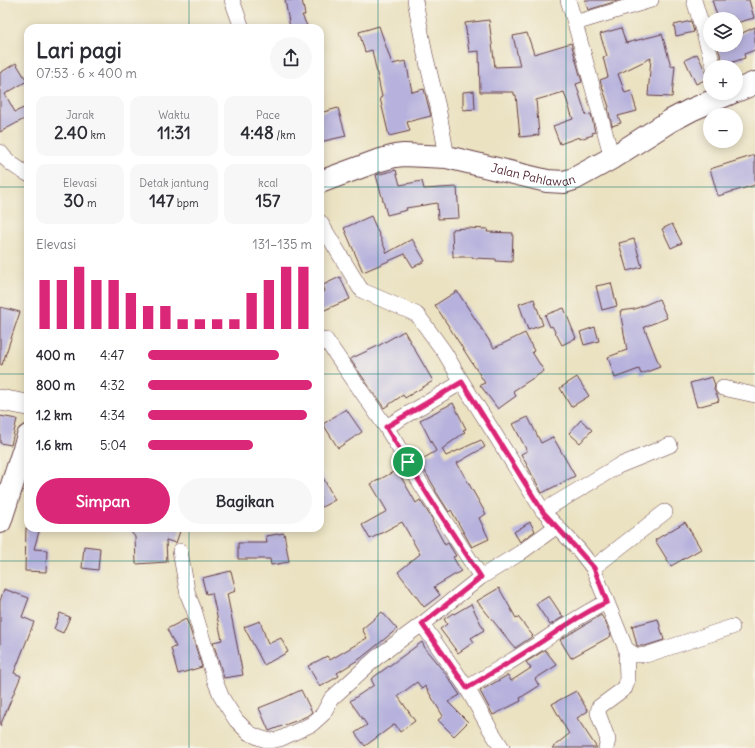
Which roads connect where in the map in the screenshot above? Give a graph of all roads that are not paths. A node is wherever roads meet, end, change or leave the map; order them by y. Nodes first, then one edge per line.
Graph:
1 (232, 0) edge
2 (415, 0) edge
3 (568, 0) edge
4 (651, 0) edge
5 (694, 0) edge
6 (575, 23) junction
7 (241, 24) edge
8 (712, 60) edge
9 (755, 83) edge
10 (743, 87) edge
11 (713, 100) edge
12 (0, 152) edge
13 (447, 157) junction
14 (612, 158) junction
15 (24, 172) edge
16 (324, 180) edge
17 (324, 229) edge
18 (326, 340) dead end
19 (462, 382) junction
20 (723, 388) dead end
21 (755, 394) edge
22 (0, 400) edge
23 (24, 404) edge
24 (386, 427) junction
25 (670, 446) dead end
26 (24, 448) edge
27 (543, 512) junction
28 (665, 512) dead end
29 (1, 515) edge
30 (557, 526) junction
31 (180, 551) dead end
32 (594, 568) junction
33 (481, 577) junction
34 (607, 602) junction
35 (422, 624) junction
36 (732, 627) dead end
37 (626, 649) junction
38 (467, 688) junction
39 (502, 748) edge
40 (606, 748) edge

1 - 7 street
2 - 13 street
3 - 6 street
4 - 6 street
5 - 8 street
6 - 14 street
9 - 10 highway, Jalan Pahlawan
11 - 14 highway, Jalan Pahlawan
12 - 15 street
13 - 14 highway, Jalan Pahlawan
13 - 16 highway, Jalan Pahlawan
17 - 19 street
18 - 24 street
19 - 24 street
19 - 27 street
20 - 21 street
22 - 23 main road
24 - 33 street
25 - 27 street
26 - 29 highway
27 - 30 street
28 - 32 street
30 - 32 street
30 - 33 street
31 - 35 street
32 - 34 street
33 - 35 street
34 - 37 street
34 - 38 street
35 - 38 street
36 - 37 street
37 - 40 street
38 - 39 street

